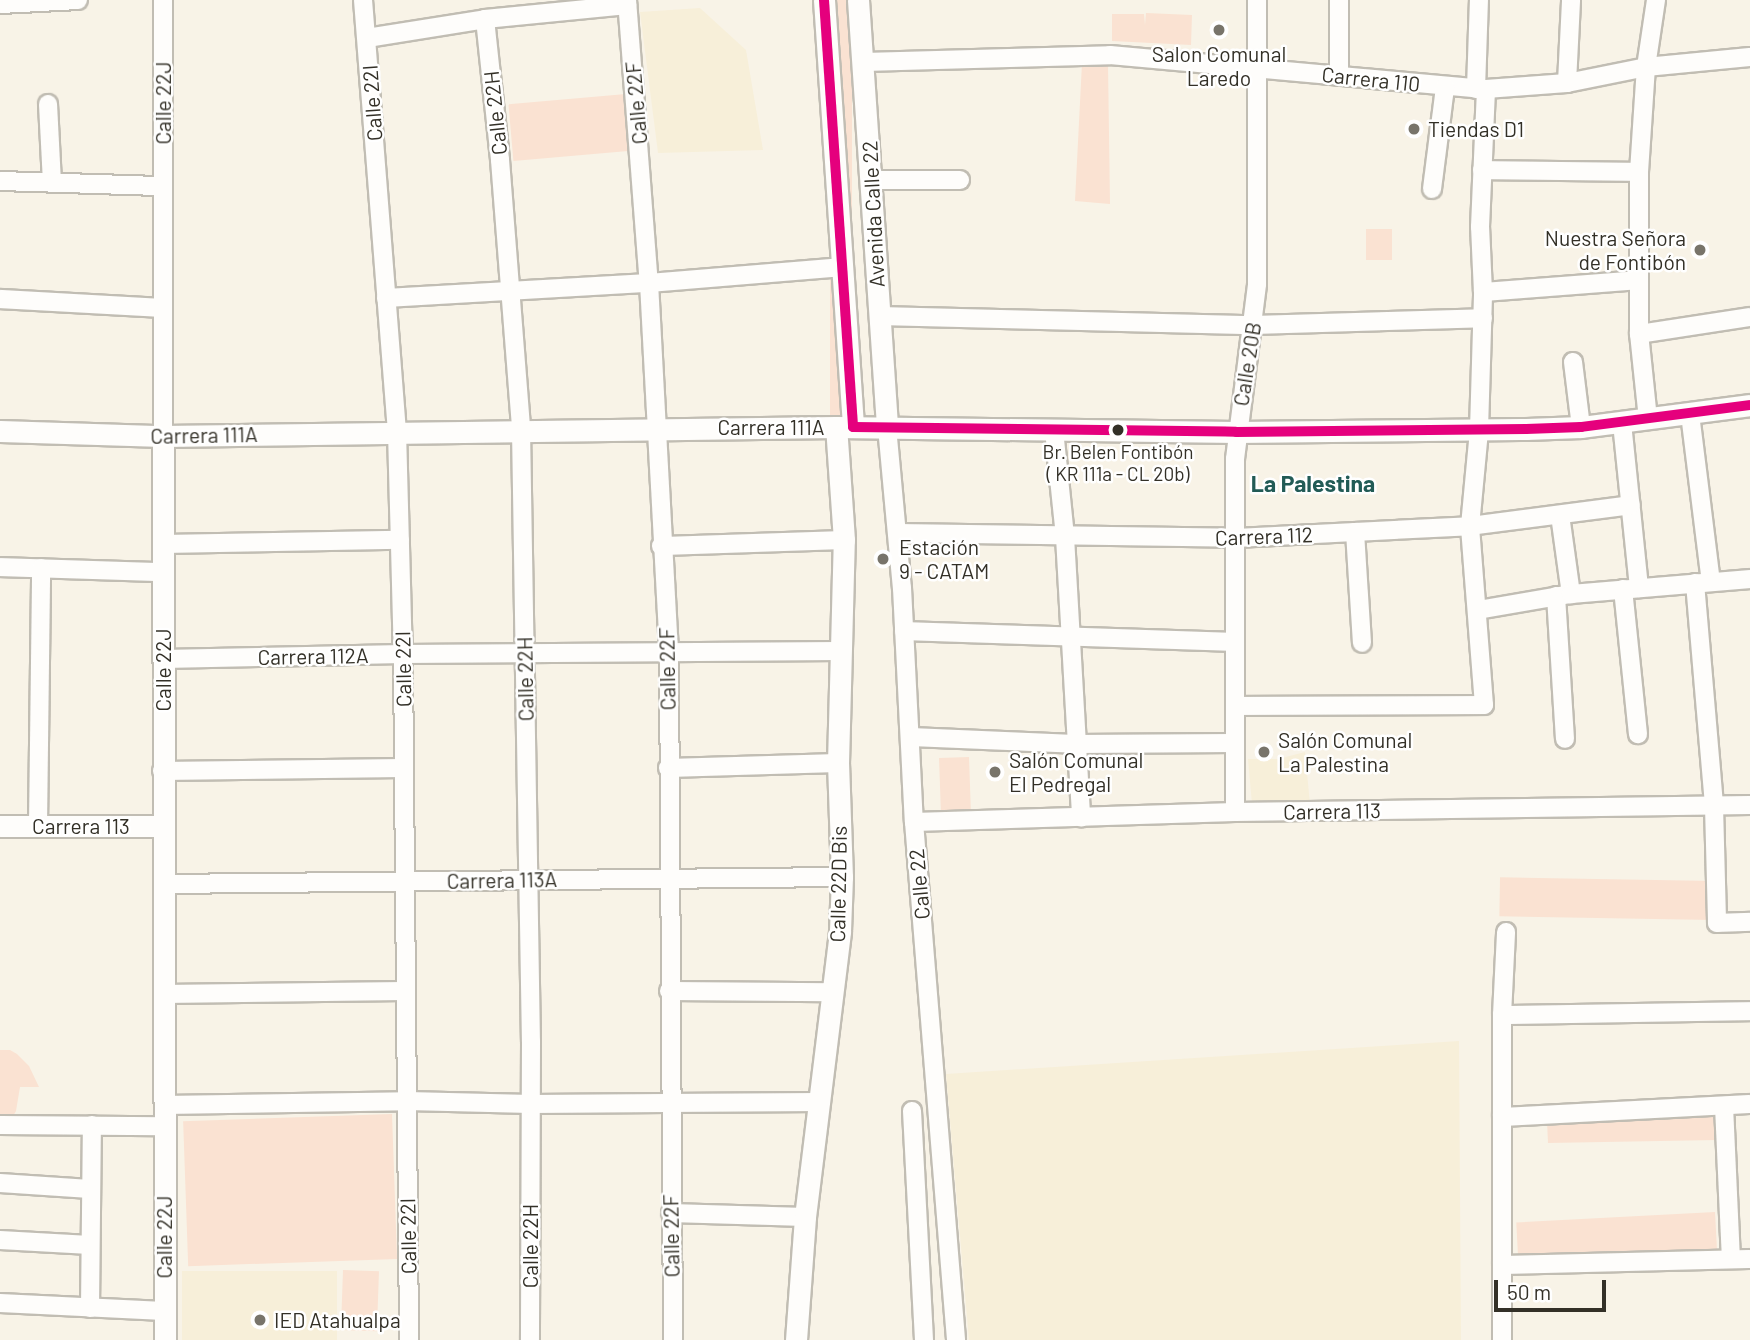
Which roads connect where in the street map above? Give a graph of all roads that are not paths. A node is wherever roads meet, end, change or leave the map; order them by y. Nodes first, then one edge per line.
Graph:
1 (78, 0) edge
2 (163, 0) edge
3 (363, 0) edge
4 (824, 0) edge
5 (859, 0) edge
6 (1257, 0) edge
7 (1339, 0) edge
8 (1479, 0) edge
9 (1571, 0) edge
10 (1656, 0) edge
11 (627, 3) edge
12 (0, 4) edge
13 (485, 19) junction
14 (367, 38) junction
15 (1750, 57) edge
16 (863, 62) junction
17 (1257, 67) junction
18 (1646, 67) junction
19 (1339, 76) junction
20 (1567, 83) junction
21 (1446, 87) junction
22 (1481, 89) junction
23 (48, 104) dead end
24 (1482, 170) junction
25 (1639, 172) junction
26 (872, 180) junction
27 (960, 180) dead end
28 (0, 181) edge
29 (52, 183) junction
30 (163, 186) junction
31 (1432, 189) dead end
32 (843, 267) junction
33 (1638, 280) junction
34 (649, 283) junction
35 (511, 290) junction
36 (1483, 292) junction
37 (386, 298) junction
38 (0, 299) edge
39 (163, 309) junction
40 (879, 316) junction
41 (1750, 317) edge
42 (1483, 318) junction
43 (1253, 325) junction
44 (1639, 334) junction
45 (1573, 362) dead end
46 (1750, 405) edge
47 (1690, 414) junction
48 (1648, 419) junction
49 (1622, 423) junction
50 (845, 427) junction
51 (887, 427) junction
52 (1581, 427) junction
53 (656, 428) junction
54 (521, 429) junction
55 (1054, 430) junction
56 (1479, 430) junction
57 (0, 431) edge
58 (397, 431) junction
59 (1236, 432) junction
60 (163, 436) junction
61 (1630, 505) junction
62 (1560, 515) junction
63 (1470, 526) junction
64 (1355, 532) junction
65 (897, 533) junction
66 (1065, 537) junction
67 (1236, 538) junction
68 (400, 540) junction
69 (844, 540) junction
70 (163, 544) junction
71 (661, 546) junction
72 (0, 566) edge
73 (41, 568) junction
74 (163, 572) junction
75 (1750, 579) edge
76 (1703, 583) junction
77 (1631, 588) junction
78 (1564, 595) junction
79 (1478, 610) junction
80 (904, 631) junction
81 (1069, 637) junction
82 (1235, 642) junction
83 (1362, 643) dead end
84 (841, 651) junction
85 (403, 654) junction
86 (525, 654) junction
87 (669, 654) junction
88 (163, 659) junction
89 (1235, 706) junction
90 (1638, 734) dead end
91 (911, 737) junction
92 (1565, 739) dead end
93 (1235, 743) junction
94 (1075, 744) junction
95 (838, 763) junction
96 (403, 768) junction
97 (668, 768) junction
98 (162, 771) junction
99 (1750, 805) edge
100 (1714, 806) junction
101 (1235, 812) junction
102 (1081, 818) junction
103 (914, 822) junction
104 (0, 825) edge
105 (38, 826) junction
106 (163, 826) junction
107 (842, 877) junction
108 (669, 878) junction
109 (529, 880) junction
110 (405, 881) junction
111 (163, 884) junction
112 (1750, 922) edge
113 (1506, 932) dead end
114 (669, 991) junction
115 (404, 992) junction
116 (832, 992) junction
117 (163, 995) junction
118 (1750, 1011) edge
119 (1502, 1015) junction
120 (407, 1101) junction
121 (672, 1102) junction
122 (821, 1102) junction
123 (531, 1104) junction
124 (1750, 1104) edge
125 (1724, 1105) junction
126 (912, 1111) dead end
127 (163, 1116) junction
128 (1502, 1117) junction
129 (0, 1125) edge
130 (92, 1125) junction
131 (0, 1184) edge
132 (90, 1189) junction
133 (671, 1213) junction
134 (805, 1217) junction
135 (0, 1240) edge
136 (90, 1245) junction
137 (1731, 1259) junction
138 (1750, 1259) edge
139 (1502, 1265) junction
140 (0, 1303) edge
141 (90, 1308) junction
142 (164, 1311) junction
143 (164, 1340) edge
144 (409, 1340) edge
145 (530, 1340) edge
146 (673, 1340) edge
147 (796, 1340) edge
148 (924, 1340) edge
149 (956, 1340) edge
150 (1502, 1340) edge

1 - 12 street
2 - 30 street, Calle 22J
3 - 14 street, Calle 22I
4 - 32 street, Avenida Calle 22
5 - 16 street, Avenida Calle 22
6 - 17 street, Calle 20B
7 - 19 street
8 - 22 street
9 - 20 street
10 - 18 street
11 - 13 street
11 - 34 street, Calle 22F
13 - 14 street
13 - 35 street, Calle 22H
14 - 37 street, Calle 22I
15 - 18 street, Carrera 110
16 - 17 street, Carrera 110
16 - 26 street, Avenida Calle 22
17 - 19 street, Carrera 110
17 - 43 street, Calle 20B
18 - 20 street, Carrera 110
18 - 25 street
19 - 21 street, Carrera 110
20 - 22 street, Carrera 110
21 - 22 street, Carrera 110
21 - 31 street
22 - 24 street
23 - 29 street
24 - 25 street
24 - 36 street
25 - 33 street
26 - 27 street
26 - 40 street, Avenida Calle 22
28 - 29 street
29 - 30 street
30 - 39 street, Calle 22J
32 - 34 street
32 - 50 street, Avenida Calle 22
33 - 36 street
33 - 44 street
34 - 35 street
34 - 53 street, Calle 22F
35 - 37 street
35 - 54 street, Calle 22H
36 - 42 street
37 - 58 street, Calle 22I
38 - 39 street
39 - 60 street, Calle 22J
40 - 43 street
40 - 51 street, Avenida Calle 22
41 - 44 street
42 - 43 street
42 - 56 street
43 - 59 street, Calle 20B
44 - 48 street
45 - 52 street
46 - 47 street, Carrera 111A
47 - 48 street, Carrera 111A
47 - 76 street
48 - 49 street, Carrera 111A
49 - 52 street, Carrera 111A
49 - 61 street
50 - 51 street, Carrera 111A
50 - 53 street, Carrera 111A
50 - 69 street, Calle 22D Bis
51 - 55 street, Carrera 111A
51 - 65 street, Calle 22
52 - 56 street, Carrera 111A
53 - 54 street, Carrera 111A
53 - 71 street, Calle 22F
54 - 58 street, Carrera 111A
54 - 86 street, Calle 22H
55 - 59 street, Carrera 111A
55 - 66 street
56 - 59 street, Carrera 111A
56 - 63 street
57 - 60 street, Carrera 111A
58 - 60 street, Carrera 111A
58 - 68 street, Calle 22I
59 - 67 street, Calle 20B
60 - 70 street, Calle 22J
61 - 62 street, Carrera 112
61 - 77 street
62 - 63 street, Carrera 112
62 - 78 street
63 - 64 street, Carrera 112
63 - 79 street
64 - 67 street, Carrera 112
64 - 83 street
65 - 66 street, Carrera 112
65 - 80 street, Calle 22
66 - 67 street, Carrera 112
66 - 81 street
67 - 82 street, Calle 20B
68 - 70 street
68 - 85 street, Calle 22I
69 - 71 street
69 - 84 street, Calle 22D Bis
70 - 74 street, Calle 22J
71 - 87 street, Calle 22F
72 - 73 street
73 - 74 street
73 - 105 street
74 - 88 street, Calle 22J
75 - 76 street
76 - 77 street
76 - 100 street
77 - 78 street
77 - 90 street
78 - 79 street
78 - 92 street
79 - 89 street
80 - 81 street
80 - 91 street, Calle 22
81 - 82 street
81 - 94 street
82 - 89 street, Calle 20B
84 - 87 street, Carrera 112A
84 - 95 street, Calle 22D Bis
85 - 86 street, Carrera 112A
85 - 88 street, Carrera 112A
85 - 96 street, Calle 22I
86 - 87 street, Carrera 112A
86 - 109 street, Calle 22H
87 - 97 street, Calle 22F
88 - 98 street, Calle 22J
89 - 93 street, Calle 20B
91 - 94 street
91 - 103 street, Calle 22
93 - 94 street
93 - 101 street, Calle 20B
94 - 102 street
95 - 97 street
95 - 107 street, Calle 22D Bis
96 - 98 street
96 - 110 street, Calle 22I
97 - 108 street, Calle 22F
98 - 106 street, Calle 22J
99 - 100 street, Carrera 113
100 - 101 street, Carrera 113
100 - 112 street
101 - 102 street, Carrera 113
102 - 103 street, Carrera 113
103 - 149 street, Calle 22
104 - 105 street, Carrera 113
105 - 106 street, Carrera 113
106 - 111 street, Calle 22J
107 - 108 street, Carrera 113A
107 - 116 street, Calle 22D Bis
108 - 109 street, Carrera 113A
108 - 114 street, Calle 22F
109 - 110 street, Carrera 113A
109 - 123 street, Calle 22H
110 - 111 street, Carrera 113A
110 - 115 street, Calle 22I
111 - 117 street, Calle 22J
113 - 119 street
114 - 116 street
114 - 121 street, Calle 22F
115 - 117 street
115 - 120 street, Calle 22I
116 - 122 street, Calle 22D Bis
117 - 127 street, Calle 22J
118 - 119 street
119 - 128 street
120 - 123 street
120 - 127 street
120 - 144 street, Calle 22I
121 - 122 street
121 - 123 street
121 - 133 street, Calle 22F
122 - 134 street, Calle 22D Bis
123 - 145 street, Calle 22H
124 - 125 street
125 - 128 street
125 - 137 street
126 - 148 street
127 - 130 street
127 - 142 street, Calle 22J
128 - 139 street
129 - 130 street
130 - 132 street
131 - 132 street
132 - 136 street
133 - 134 street
133 - 146 street, Calle 22F
134 - 147 street, Calle 22D Bis
135 - 136 street
136 - 141 street
137 - 138 street
137 - 139 street
139 - 150 street
140 - 141 street
141 - 142 street
142 - 143 street, Calle 22J

